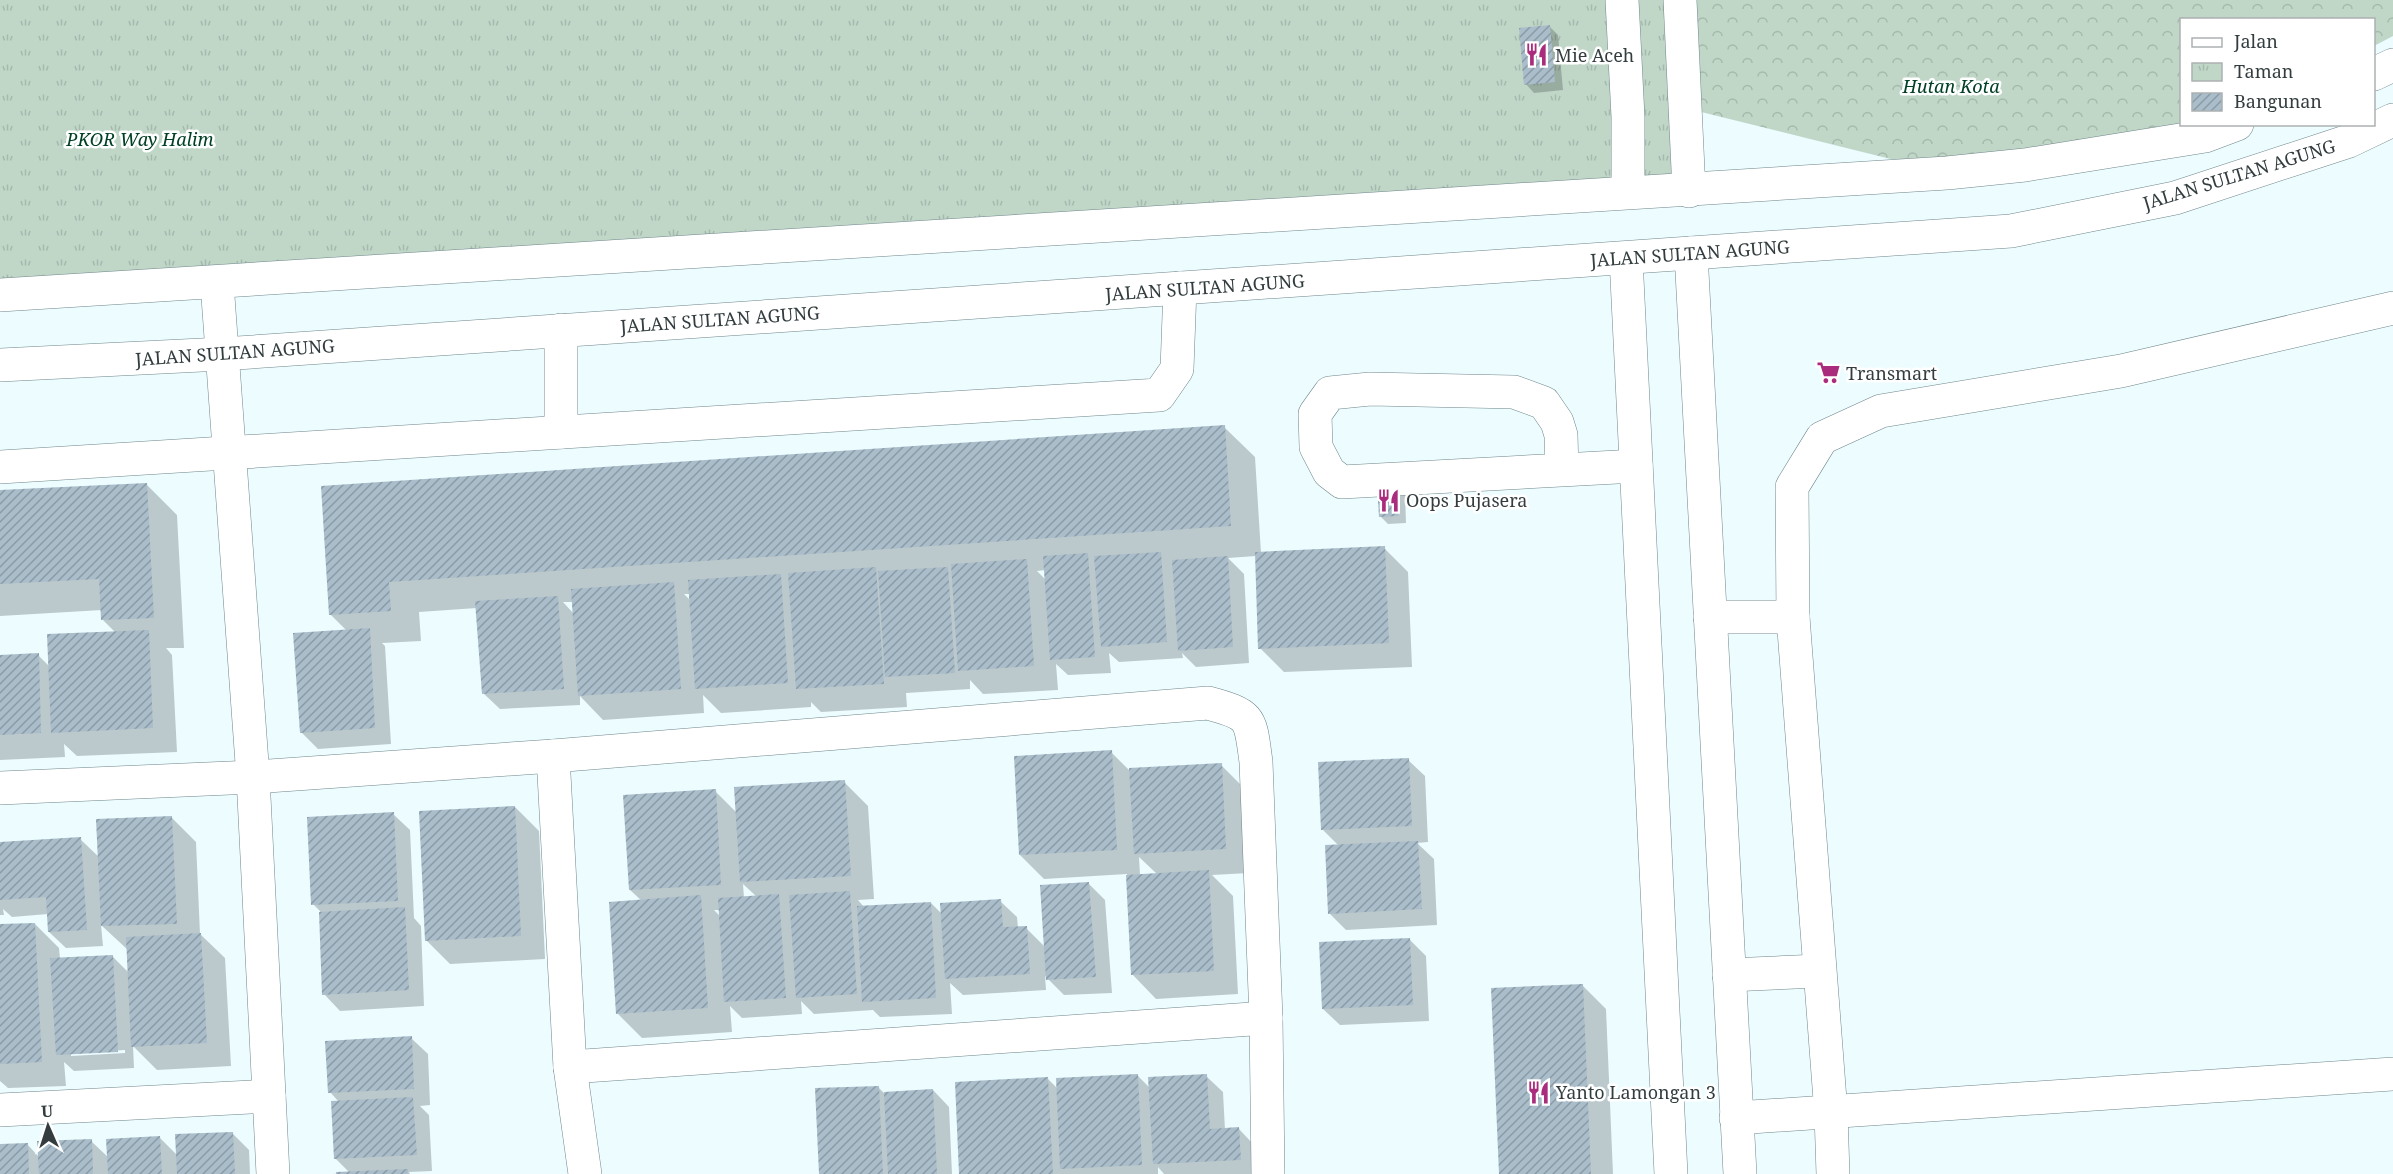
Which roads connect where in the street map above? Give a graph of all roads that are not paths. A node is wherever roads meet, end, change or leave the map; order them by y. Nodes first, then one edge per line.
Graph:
1 (1622, 0) edge
2 (1680, 0) edge
3 (2393, 65) edge
4 (2375, 73) edge
5 (2393, 120) edge
6 (2232, 126) edge
7 (1689, 191) junction
8 (1628, 192) junction
9 (1691, 253) junction
10 (1626, 258) junction
11 (217, 283) junction
12 (1180, 288) junction
13 (0, 295) edge
14 (2393, 308) edge
15 (561, 330) junction
16 (222, 354) junction
17 (0, 365) edge
18 (561, 432) junction
19 (230, 453) junction
20 (1636, 466) junction
21 (0, 467) edge
22 (1562, 470) junction
23 (1710, 617) junction
24 (1793, 617) junction
25 (553, 756) junction
26 (254, 777) junction
27 (0, 788) edge
28 (1819, 971) junction
29 (1729, 975) junction
30 (1266, 1018) junction
31 (570, 1067) junction
32 (2393, 1074) edge
33 (270, 1096) junction
34 (0, 1110) edge
35 (1831, 1113) junction
36 (1736, 1118) junction
37 (273, 1174) edge
38 (585, 1174) edge
39 (1268, 1174) edge
40 (1671, 1174) edge
41 (1740, 1174) edge
42 (1833, 1174) edge

1 - 8 street
2 - 7 street
3 - 4 street
5 - 9 street, JALAN SULTAN AGUNG
6 - 7 street
7 - 8 street
8 - 11 street
9 - 10 street, JALAN SULTAN AGUNG
9 - 23 street
10 - 12 street, JALAN SULTAN AGUNG
10 - 20 street
11 - 13 street
11 - 16 street
12 - 15 street, JALAN SULTAN AGUNG
12 - 18 street
14 - 24 street
15 - 16 street, JALAN SULTAN AGUNG
15 - 18 street
16 - 17 street, JALAN SULTAN AGUNG
16 - 19 street
18 - 19 street
19 - 21 street
19 - 26 street
20 - 22 street
20 - 40 street
22 - 22 street
23 - 24 street
23 - 29 street
24 - 28 street
25 - 26 street
25 - 30 street
25 - 31 street
26 - 27 street
26 - 33 street
28 - 29 street
28 - 35 street
29 - 36 street
30 - 31 street
30 - 39 street
31 - 38 street
32 - 35 street
33 - 34 street
33 - 37 street
35 - 36 street
35 - 42 street
36 - 41 street

